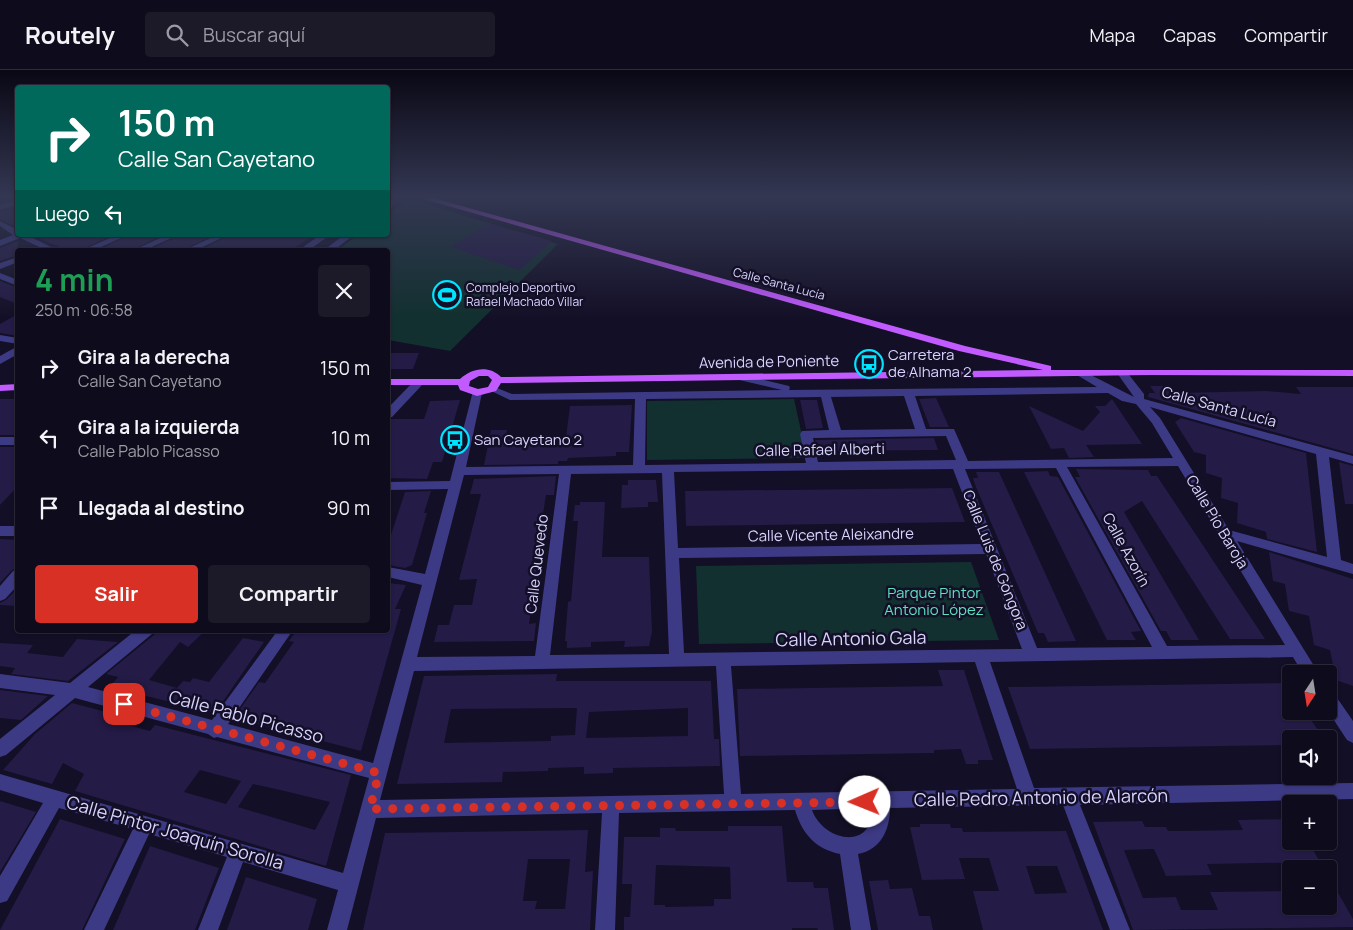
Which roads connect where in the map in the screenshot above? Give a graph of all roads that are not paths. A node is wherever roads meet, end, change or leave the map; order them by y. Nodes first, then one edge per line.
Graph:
1 (13, 238) edge
2 (27, 238) edge
3 (116, 238) edge
4 (166, 238) edge
5 (217, 238) edge
6 (321, 238) edge
7 (345, 238) edge
8 (562, 238) edge
9 (0, 243) edge
10 (45, 248) edge
11 (92, 248) edge
12 (143, 248) edge
13 (194, 248) edge
14 (306, 248) edge
15 (331, 248) edge
16 (15, 260) edge
17 (0, 266) edge
18 (0, 276) edge
19 (15, 282) edge
20 (0, 338) edge
21 (15, 340) edge
22 (963, 349) junction
23 (15, 351) edge
24 (979, 357) junction
25 (0, 361) edge
26 (1353, 364) edge
27 (1151, 372) junction
28 (1353, 372) edge
29 (1069, 373) junction
30 (1081, 373) junction
31 (1122, 373) junction
32 (1009, 374) junction
33 (970, 375) junction
34 (739, 377) junction
35 (390, 382) edge
36 (419, 382) junction
37 (463, 382) junction
38 (495, 385) junction
39 (15, 387) edge
40 (0, 388) edge
41 (1110, 390) junction
42 (908, 392) junction
43 (477, 393) junction
44 (805, 393) junction
45 (825, 393) junction
46 (641, 396) junction
47 (1139, 401) junction
48 (390, 412) edge
49 (922, 433) junction
50 (836, 434) junction
51 (0, 441) edge
52 (15, 441) edge
53 (1322, 451) junction
54 (1353, 460) edge
55 (1181, 462) junction
56 (1059, 463) junction
57 (960, 464) junction
58 (813, 466) junction
59 (639, 468) junction
60 (668, 468) junction
61 (566, 469) junction
62 (457, 478) junction
63 (390, 486) edge
64 (0, 531) edge
65 (15, 531) edge
66 (1224, 533) junction
67 (990, 549) junction
68 (672, 553) junction
69 (1336, 564) junction
70 (1353, 569) edge
71 (390, 572) edge
72 (15, 578) edge
73 (430, 581) junction
74 (0, 595) edge
75 (143, 633) edge
76 (284, 633) edge
77 (1295, 651) junction
78 (1163, 653) junction
79 (1032, 655) junction
80 (980, 656) junction
81 (677, 660) junction
82 (723, 660) junction
83 (542, 662) junction
84 (408, 664) junction
85 (1305, 665) edge
86 (0, 681) edge
87 (73, 690) junction
88 (1338, 713) edge
89 (214, 730) junction
90 (1353, 735) edge
91 (0, 749) edge
92 (379, 773) junction
93 (0, 782) edge
94 (1353, 791) edge
95 (55, 798) junction
96 (1029, 798) junction
97 (1069, 798) junction
98 (881, 801) junction
99 (801, 802) junction
100 (733, 803) junction
101 (611, 806) junction
102 (370, 809) junction
103 (145, 824) junction
104 (848, 847) junction
105 (238, 851) junction
106 (350, 884) junction
107 (0, 894) edge
108 (94, 930) edge
109 (208, 930) edge
110 (337, 930) edge
111 (605, 930) edge
112 (862, 930) edge
113 (1120, 930) edge

1 - 9 street
2 - 10 street
3 - 11 street
4 - 12 street
5 - 13 street
6 - 14 street
7 - 15 street
8 - 22 main road, Calle Santa Lucía
16 - 17 street
18 - 19 street
20 - 21 street
22 - 24 main road, Calle Santa Lucía
22 - 29 main road, Calle Santa Lucía
23 - 25 street
24 - 32 main road, Calle Santa Lucía
24 - 33 main road
26 - 27 main road
27 - 28 main road
27 - 31 main road
29 - 30 main road
29 - 32 main road, Avenida de Poniente
30 - 31 main road
30 - 41 street, Calle Santa Lucía
31 - 47 street, Calle Pío Baroja
32 - 33 main road, Avenida de Poniente
33 - 34 main road, Avenida de Poniente
34 - 38 main road, Avenida de Poniente
34 - 44 street
35 - 36 main road
36 - 37 main road
36 - 48 street
37 - 38 main road
37 - 43 main road
38 - 43 main road
38 - 46 street, Avenida de Poniente
39 - 40 main road
41 - 42 street, Avenida de Poniente
41 - 47 street, Calle Santa Lucía
42 - 45 street, Avenida de Poniente
42 - 49 street
43 - 62 street
44 - 45 street, Avenida de Poniente
44 - 46 street, Avenida de Poniente
45 - 50 street
46 - 59 street
47 - 53 street, Calle Santa Lucía
47 - 55 street, Calle Pío Baroja
49 - 50 street
49 - 57 street, Calle Luis de Góngora
50 - 58 street
51 - 52 street
53 - 54 street, Calle Santa Lucía
53 - 69 street
55 - 56 street, Calle Rafael Alberti
55 - 66 street, Calle Pío Baroja
56 - 57 street, Calle Rafael Alberti
56 - 78 street, Calle Azorín
57 - 58 street, Calle Rafael Alberti
57 - 67 street, Calle Luis de Góngora
58 - 60 street, Calle Rafael Alberti
59 - 60 street, Calle Rafael Alberti
59 - 61 street, Calle Rafael Alberti
60 - 68 street
61 - 62 street, Calle Rafael Alberti
61 - 83 street, Calle Quevedo
62 - 63 street, Calle Rafael Alberti
62 - 73 street
64 - 65 street
66 - 69 street
66 - 77 street, Calle Pío Baroja
67 - 68 street, Calle Vicente Aleixandre
67 - 79 street, Calle Luis de Góngora
68 - 81 street
69 - 70 street
71 - 73 street
72 - 74 street
73 - 84 street
75 - 87 street
76 - 89 street
77 - 78 street, Calle Antonio Gala
77 - 85 street, Calle Pío Baroja
78 - 79 street, Calle Antonio Gala
79 - 80 street, Calle Antonio Gala
80 - 82 street, Calle Antonio Gala
80 - 96 street
81 - 82 street, Calle Antonio Gala
81 - 83 street, Calle Antonio Gala
82 - 100 street
83 - 84 street, Calle Antonio Gala
84 - 92 street
86 - 87 street, Calle Pablo Picasso
87 - 89 street, Calle Pablo Picasso
87 - 91 street
88 - 90 street
89 - 92 street, Calle Pablo Picasso
92 - 102 street
93 - 95 street, Calle Pintor Joaquín Sorolla
94 - 97 street, Calle Pedro Antonio de Alarcón
95 - 103 street, Calle Pintor Joaquín Sorolla
95 - 107 street
96 - 97 street, Calle Pedro Antonio de Alarcón
96 - 98 street, Calle Pedro Antonio de Alarcón
97 - 113 street
98 - 99 street, Calle Pedro Antonio de Alarcón
98 - 104 street
99 - 100 street, Calle Pedro Antonio de Alarcón
99 - 104 street
100 - 101 street, Calle Pedro Antonio de Alarcón
101 - 102 street, Calle Pedro Antonio de Alarcón
101 - 111 street
102 - 106 street
103 - 105 street, Calle Pintor Joaquín Sorolla
103 - 108 street
104 - 112 street
105 - 106 street, Calle Pintor Joaquín Sorolla
105 - 109 street
106 - 110 street

